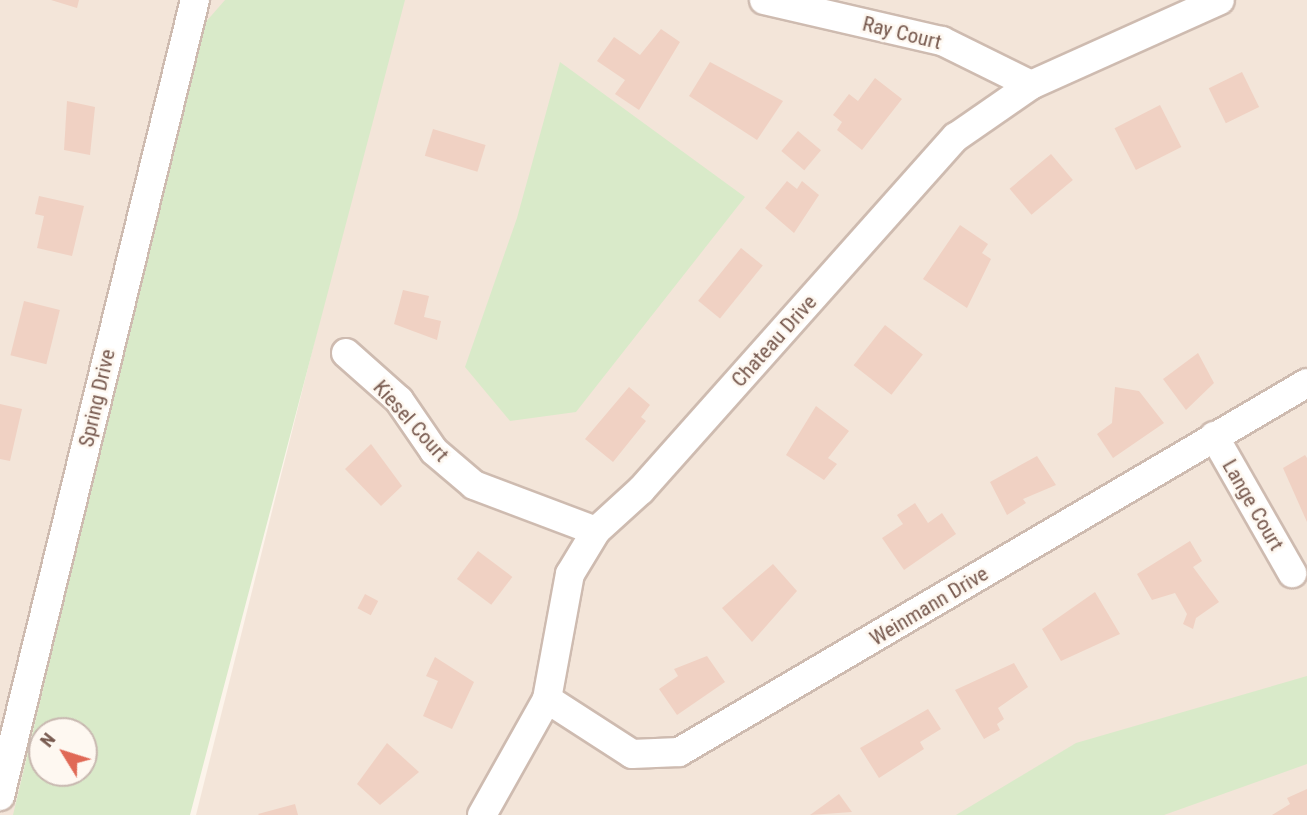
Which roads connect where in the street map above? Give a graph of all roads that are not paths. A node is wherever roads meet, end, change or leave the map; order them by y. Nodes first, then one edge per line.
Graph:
1 (195, 0) edge
2 (764, 0) edge
3 (1220, 0) edge
4 (1031, 85) junction
5 (346, 353) dead end
6 (1307, 383) edge
7 (1214, 436) junction
8 (596, 531) junction
9 (1292, 573) dead end
10 (547, 699) junction
11 (0, 796) edge
12 (482, 815) edge

1 - 11 street, Spring Drive
2 - 4 street, Ray Court
3 - 4 street, Chateau Drive
4 - 8 street, Chateau Drive
5 - 8 street, Kiesel Court
6 - 7 street, Weinmann Drive
7 - 9 street, Lange Court
7 - 10 street, Weinmann Drive
8 - 10 street, Chateau Drive
10 - 12 street, Chateau Drive

